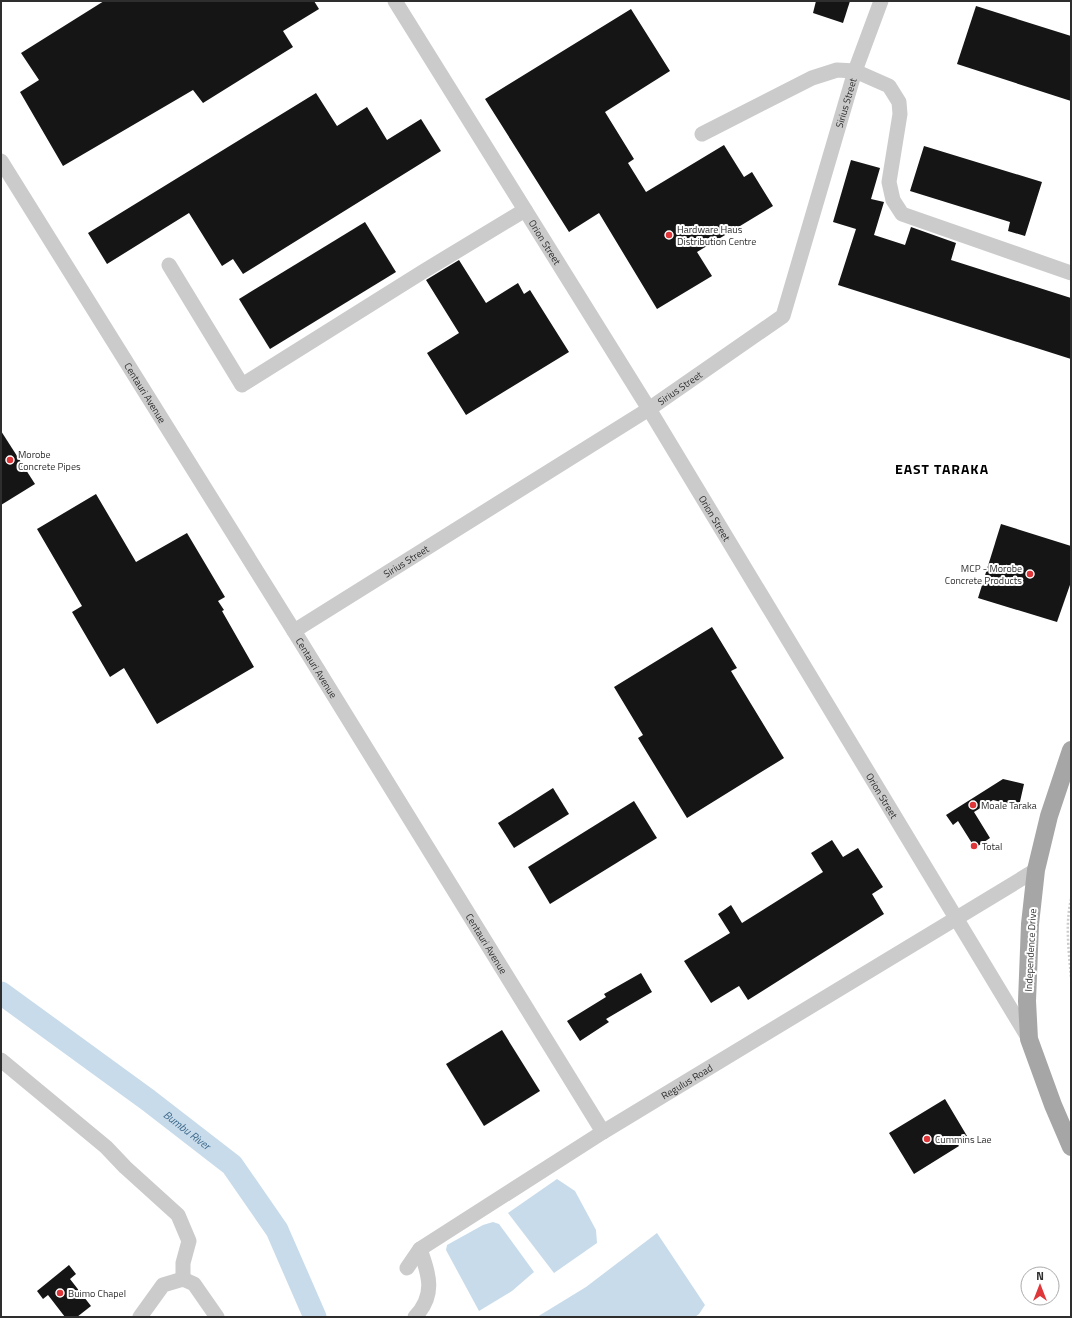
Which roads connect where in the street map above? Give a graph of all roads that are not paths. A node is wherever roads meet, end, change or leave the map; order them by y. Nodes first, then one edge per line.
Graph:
1 (395, 1) edge
2 (881, 1) edge
3 (855, 71) junction
4 (702, 134) dead end
5 (1, 161) edge
6 (526, 210) junction
7 (169, 265) dead end
8 (1071, 273) edge
9 (649, 409) junction
10 (294, 632) junction
11 (1071, 750) edge
12 (1036, 870) junction
13 (956, 919) junction
14 (1029, 1039) junction
15 (1, 1060) edge
16 (602, 1132) junction
17 (1071, 1147) edge
18 (420, 1249) junction
19 (407, 1268) dead end
20 (183, 1279) junction
21 (140, 1317) edge
22 (217, 1317) edge
23 (415, 1317) edge

1 - 6 street, Orion Street
2 - 3 street, Sirius Street
3 - 4 street
3 - 8 street
3 - 9 street, Sirius Street
5 - 10 street, Centauri Avenue
6 - 7 street
6 - 9 street, Orion Street
9 - 10 street, Sirius Street
9 - 13 street, Orion Street
10 - 16 street, Centauri Avenue
11 - 12 main road, Independence Drive
12 - 13 street, Regulus Road
12 - 14 main road, Independence Drive
13 - 14 street, Orion Street
13 - 16 street, Regulus Road
14 - 17 main road, Independence Drive
15 - 20 street
16 - 18 street, Regulus Road
18 - 19 street
18 - 23 street
20 - 21 street
20 - 22 street

